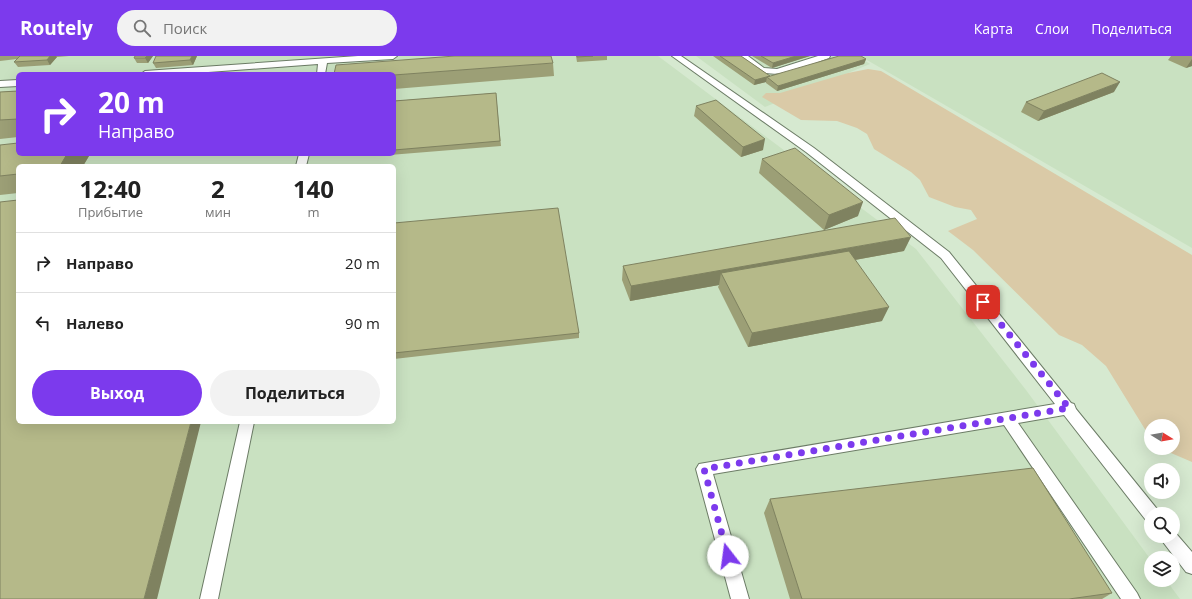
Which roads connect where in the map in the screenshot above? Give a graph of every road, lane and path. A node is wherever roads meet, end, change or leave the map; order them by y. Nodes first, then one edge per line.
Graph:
1 (393, 56) edge
2 (676, 56) edge
3 (743, 56) edge
4 (826, 56) edge
5 (323, 62) junction
6 (175, 72) edge
7 (321, 72) edge
8 (16, 83) edge
9 (0, 84) edge
10 (1069, 408) junction
11 (1007, 418) junction
12 (247, 424) edge
13 (1146, 507) edge
14 (1174, 543) edge
15 (1192, 566) edge
16 (209, 599) edge
17 (740, 599) edge
18 (1131, 599) edge

1 - 5 lane
2 - 10 lane
3 - 4 lane
5 - 6 lane
5 - 7 lane
8 - 9 lane
10 - 11 lane
10 - 13 lane
11 - 17 lane
11 - 18 lane
12 - 16 lane
14 - 15 lane

